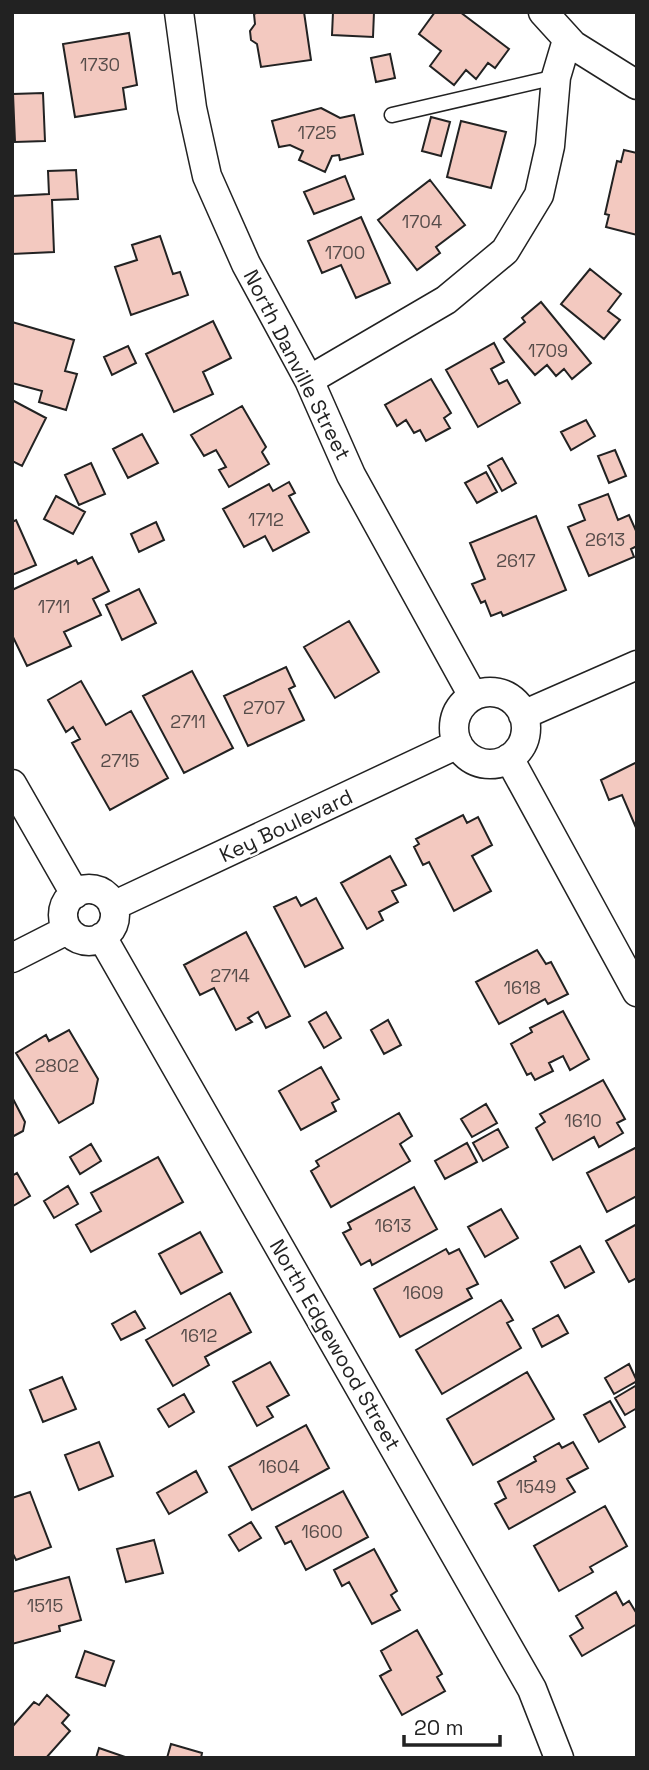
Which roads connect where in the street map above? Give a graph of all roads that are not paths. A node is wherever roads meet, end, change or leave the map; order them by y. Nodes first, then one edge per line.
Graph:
1 (179, 12) edge
2 (543, 12) edge
3 (567, 40) junction
4 (556, 77) junction
5 (637, 85) edge
6 (392, 115) dead end
7 (309, 380) junction
8 (637, 665) edge
9 (473, 696) junction
10 (523, 715) junction
11 (458, 744) junction
12 (509, 758) junction
13 (12, 784) edge
14 (75, 894) junction
15 (113, 906) junction
16 (67, 930) junction
17 (102, 937) junction
18 (12, 958) edge
19 (637, 992) edge
20 (559, 1758) edge

1 - 7 street, North Danville Street
2 - 3 street
3 - 4 street
3 - 5 street
4 - 6 lane
4 - 7 street
7 - 9 street, North Danville Street
8 - 10 street
9 - 10 street
9 - 11 street
10 - 12 street
11 - 12 street
11 - 15 street, Key Boulevard
12 - 19 street
13 - 14 street
14 - 15 street
14 - 16 street
15 - 17 street
16 - 17 street
16 - 18 street
17 - 20 street, North Edgewood Street

